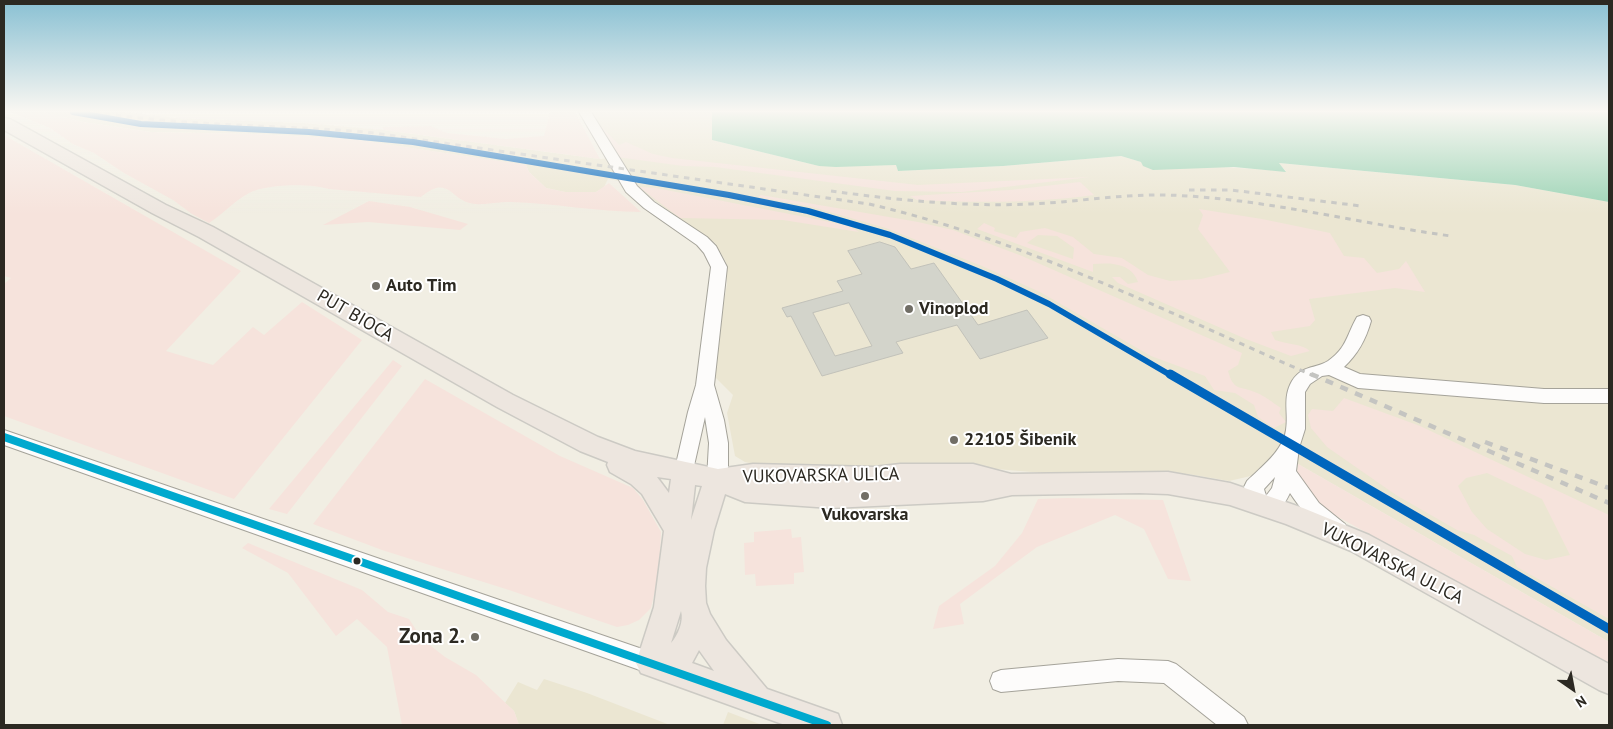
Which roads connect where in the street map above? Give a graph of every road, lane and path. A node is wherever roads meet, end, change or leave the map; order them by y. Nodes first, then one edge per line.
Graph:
1 (45, 146) edge
2 (605, 146) edge
3 (1363, 321) dead end
4 (1330, 368) junction
5 (705, 385) junction
6 (1609, 396) edge
7 (4, 437) edge
8 (1290, 449) junction
9 (607, 453) junction
10 (684, 473) junction
11 (1287, 474) junction
12 (717, 479) junction
13 (1264, 506) junction
14 (678, 531) junction
15 (1360, 543) junction
16 (696, 617) junction
17 (657, 665) junction
18 (1609, 680) edge
19 (1001, 681) dead end
20 (756, 700) junction
21 (826, 725) edge
22 (1236, 725) edge

1 - 9 main road, PUT BIOCA
2 - 5 street
3 - 4 street
4 - 6 street
4 - 8 street
5 - 10 street
5 - 12 street
7 - 17 street
8 - 11 street
8 - 13 street
9 - 10 main road, PUT BIOCA
9 - 14 main road
10 - 12 main road, PUT BIOCA
10 - 14 main road
11 - 13 street
11 - 15 street
12 - 13 main road, VUKOVARSKA ULICA
12 - 16 main road
13 - 15 main road, VUKOVARSKA ULICA
14 - 17 main road
15 - 18 main road, VUKOVARSKA ULICA
16 - 17 main road
16 - 20 main road
17 - 20 main road
19 - 22 street
20 - 21 main road

